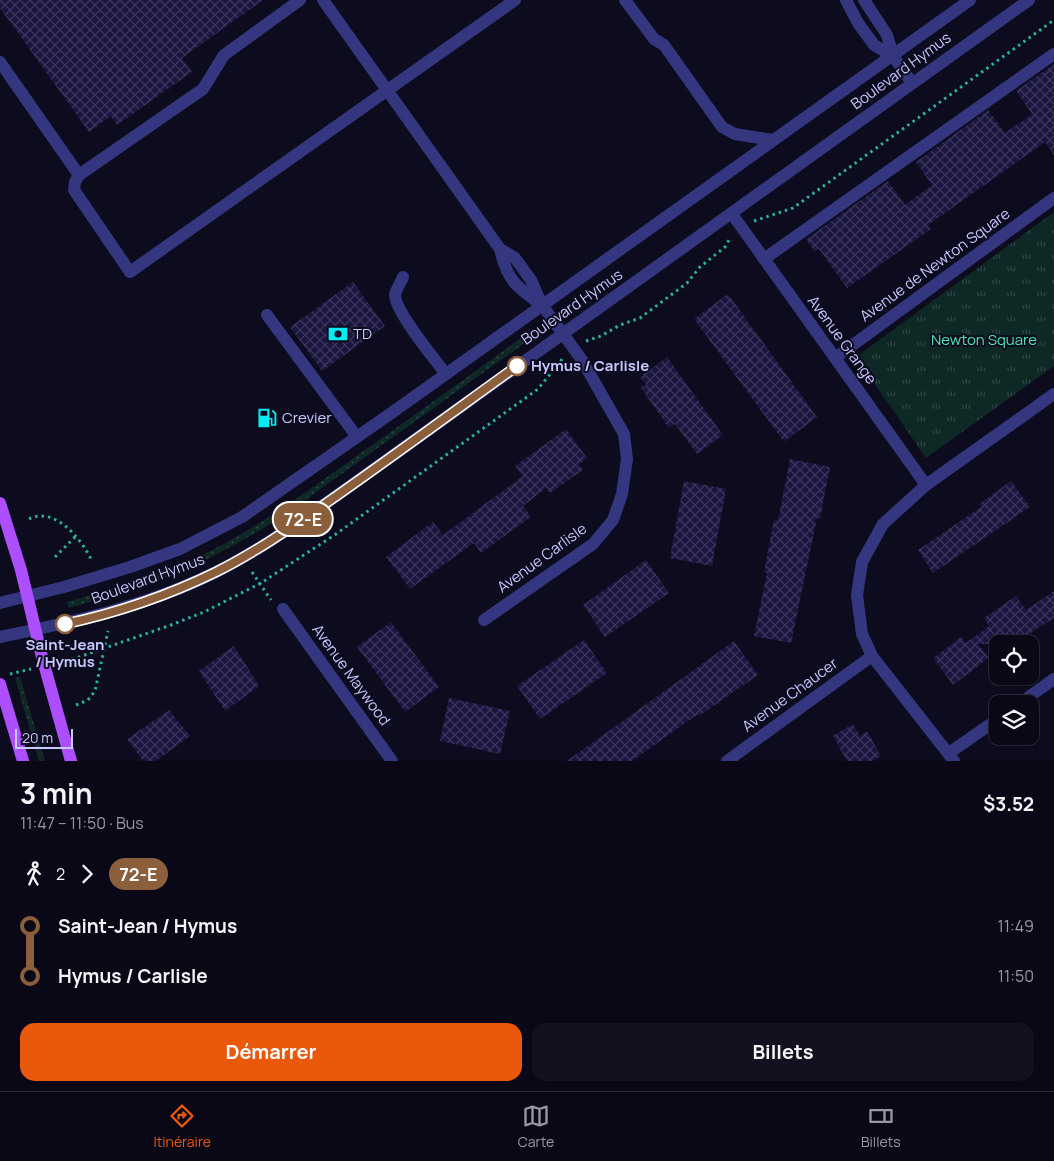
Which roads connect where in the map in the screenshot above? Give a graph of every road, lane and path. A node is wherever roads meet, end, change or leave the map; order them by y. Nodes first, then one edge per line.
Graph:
1 (300, 0) edge
2 (323, 0) edge
3 (515, 0) edge
4 (625, 0) edge
5 (846, 0) edge
6 (864, 0) edge
7 (970, 0) edge
8 (1029, 0) edge
9 (1054, 20) edge
10 (1054, 54) edge
11 (893, 56) junction
12 (0, 62) edge
13 (912, 83) junction
14 (388, 90) junction
15 (773, 140) junction
16 (79, 175) junction
17 (1054, 198) edge
18 (732, 214) junction
19 (762, 217) dead end
20 (725, 244) dead end
21 (764, 259) junction
22 (403, 277) dead end
23 (542, 305) junction
24 (267, 315) dead end
25 (562, 334) junction
26 (593, 338) dead end
27 (835, 358) junction
28 (556, 365) dead end
29 (446, 374) junction
30 (1054, 394) edge
31 (357, 437) junction
32 (926, 485) junction
33 (0, 503) edge
34 (29, 519) dead end
35 (75, 538) junction
36 (55, 558) dead end
37 (91, 559) dead end
38 (252, 572) dead end
39 (261, 584) junction
40 (27, 596) junction
41 (0, 603) edge
42 (278, 607) joint
43 (484, 620) dead end
44 (35, 630) junction
45 (108, 631) dead end
46 (0, 637) edge
47 (104, 648) junction
48 (872, 656) junction
49 (72, 659) dead end
50 (18, 672) dead end
51 (13, 673) dead end
52 (1054, 679) edge
53 (0, 684) edge
54 (1032, 695) edge
55 (76, 706) dead end
56 (989, 726) edge
57 (952, 757) edge
58 (23, 761) edge
59 (71, 761) edge
60 (392, 761) edge
61 (726, 761) edge

1 - 16 street
2 - 14 street
3 - 14 street
4 - 15 street
5 - 11 street
6 - 11 street
7 - 11 street, Boulevard Hymus
8 - 13 street, Boulevard Hymus
9 - 19 path
10 - 21 street
11 - 13 street
11 - 15 street, Boulevard Hymus
12 - 16 street
13 - 18 street, Boulevard Hymus
14 - 16 street
14 - 23 street
15 - 23 street, Boulevard Hymus
17 - 27 street, Avenue de Newton Square
18 - 21 street, Avenue Grange
18 - 25 street, Boulevard Hymus
20 - 26 path
21 - 27 street, Avenue Grange
22 - 29 street
23 - 25 street, Avenue Carlisle
23 - 29 street, Boulevard Hymus
24 - 31 street
25 - 43 street, Avenue Carlisle
25 - 44 street, Boulevard Hymus
27 - 32 street, Avenue Grange
28 - 39 path
29 - 31 street, Boulevard Hymus
30 - 32 street
31 - 40 street, Boulevard Hymus
32 - 48 street
33 - 40 main road
34 - 35 path
35 - 36 path
35 - 37 path
38 - 39 path
39 - 42 path
39 - 47 path
40 - 41 street, Boulevard Hymus
40 - 44 main road
42 - 60 street, Avenue Maywood
44 - 46 street, Boulevard Hymus
44 - 59 main road
45 - 47 path
47 - 49 path
47 - 55 path
48 - 57 street
48 - 61 street, Avenue Chaucer
50 - 51 path
52 - 54 street
53 - 58 main road
56 - 57 street

